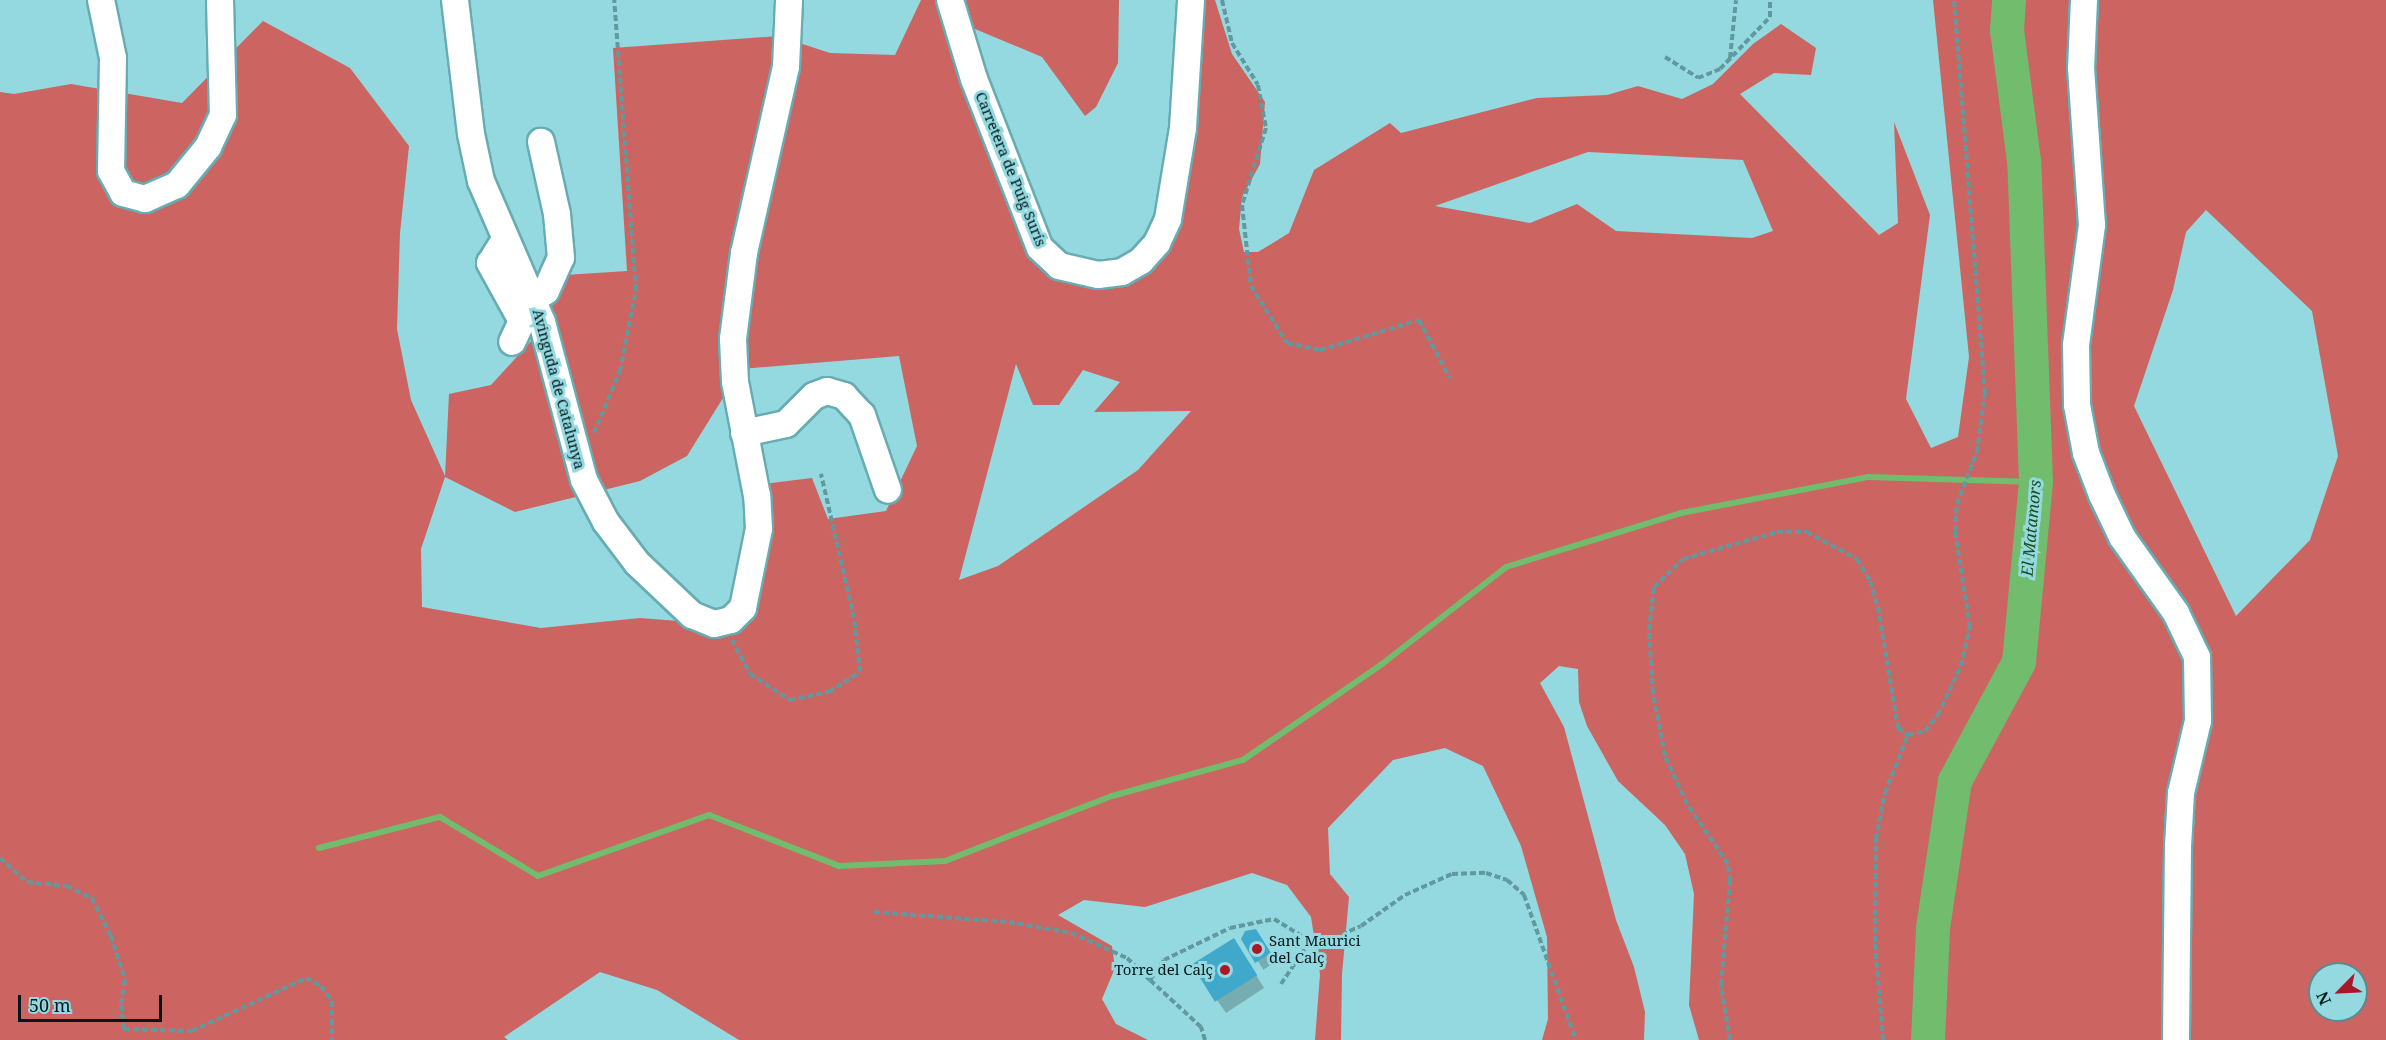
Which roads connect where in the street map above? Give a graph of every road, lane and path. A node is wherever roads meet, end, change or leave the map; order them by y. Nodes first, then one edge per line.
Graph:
1 (100, 0) edge
2 (220, 0) edge
3 (455, 0) edge
4 (614, 0) edge
5 (789, 0) edge
6 (950, 0) edge
7 (1191, 0) edge
8 (1222, 0) edge
9 (1736, 0) edge
10 (1770, 0) edge
11 (1954, 0) edge
12 (2084, 0) edge
13 (1665, 57) dead end
14 (1730, 58) junction
15 (541, 142) dead end
16 (504, 240) junction
17 (534, 299) junction
18 (512, 342) dead end
19 (1450, 378) dead end
20 (744, 433) junction
21 (577, 459) junction
22 (821, 474) dead end
23 (888, 490) dead end
24 (723, 624) junction
25 (1908, 735) junction
26 (0, 858) edge
27 (874, 912) dead end
28 (1310, 941) junction
29 (1150, 980) junction
30 (1281, 984) dead end
31 (332, 1040) edge
32 (1205, 1040) edge
33 (1576, 1040) edge
34 (1730, 1040) edge
35 (1883, 1040) edge
36 (2176, 1040) edge

1 - 2 street
3 - 16 street, Avinguda de Catalunya
4 - 21 path
5 - 20 street
6 - 7 street, Carretera de Puig Surís
8 - 19 path
9 - 14 path
10 - 14 path
11 - 25 path
12 - 36 street
13 - 14 path
15 - 17 street
16 - 17 street, Avinguda de Catalunya
16 - 18 street
17 - 21 street, Avinguda de Catalunya
20 - 23 street
20 - 24 street
21 - 24 street, Avinguda de Catalunya
22 - 24 path
25 - 34 path
25 - 35 path
26 - 31 path
27 - 29 path
28 - 29 path
28 - 30 path
28 - 33 path
29 - 32 path

